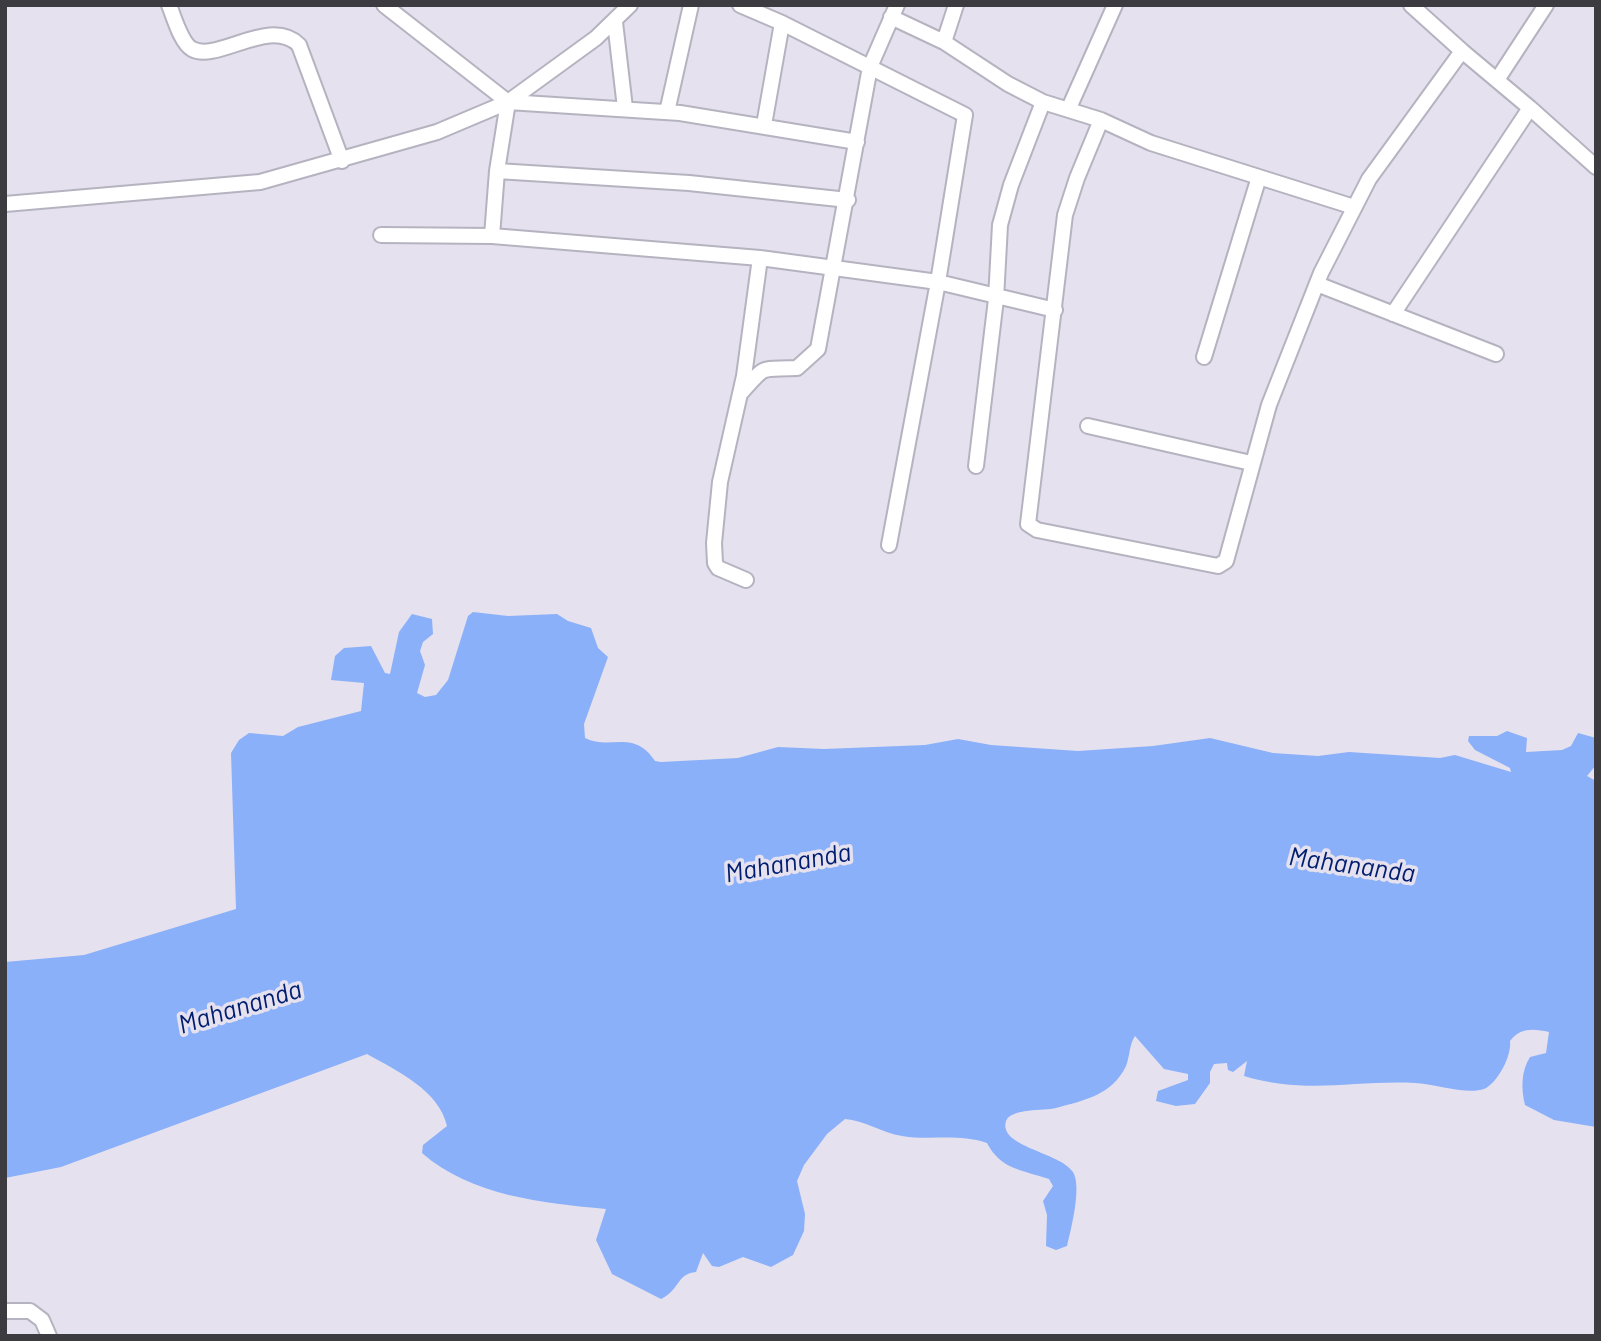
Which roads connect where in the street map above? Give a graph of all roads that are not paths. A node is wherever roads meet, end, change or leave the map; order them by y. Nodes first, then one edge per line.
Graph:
1 (169, 5) edge
2 (384, 5) edge
3 (630, 5) edge
4 (691, 5) edge
5 (740, 5) edge
6 (956, 5) edge
7 (1115, 5) edge
8 (1411, 5) edge
9 (1546, 5) edge
10 (894, 11) edge
11 (615, 22) junction
12 (782, 23) junction
13 (943, 42) junction
14 (1462, 51) junction
15 (870, 67) junction
16 (1497, 80) junction
17 (508, 102) junction
18 (1043, 102) junction
19 (625, 108) junction
20 (1069, 108) junction
21 (1530, 108) junction
22 (667, 112) junction
23 (1101, 120) junction
24 (764, 125) junction
25 (857, 142) junction
26 (342, 161) junction
27 (1596, 167) edge
28 (497, 171) junction
29 (1259, 177) junction
30 (848, 200) junction
31 (5, 204) edge
32 (1354, 207) junction
33 (381, 235) dead end
34 (492, 236) junction
35 (760, 258) junction
36 (833, 268) junction
37 (938, 282) junction
38 (1317, 284) junction
39 (996, 299) junction
40 (1055, 310) junction
41 (1393, 314) junction
42 (1496, 354) dead end
43 (1204, 356) dead end
44 (740, 394) junction
45 (1088, 426) dead end
46 (1251, 463) junction
47 (976, 466) dead end
48 (889, 545) dead end
49 (746, 580) dead end
50 (5, 1311) edge
51 (49, 1336) edge

1 - 26 street
2 - 17 street
3 - 11 street
4 - 22 street
5 - 12 street
6 - 13 street
7 - 20 street
8 - 14 street
9 - 16 street
10 - 13 street
10 - 15 street
11 - 17 street
11 - 19 street
12 - 15 street
12 - 24 street
13 - 18 street
14 - 16 street
14 - 32 street
15 - 25 street
15 - 37 street
16 - 21 street
17 - 19 street
17 - 26 street
17 - 28 street
18 - 20 street
18 - 39 street
19 - 22 street
20 - 23 street
21 - 27 street
21 - 41 street
22 - 24 street
23 - 29 street
23 - 40 street
24 - 25 street
25 - 30 street
26 - 31 street
28 - 30 street
28 - 34 street
29 - 32 street
29 - 43 street
30 - 36 street
32 - 38 street
33 - 34 street
34 - 35 street
35 - 36 street
35 - 44 street
36 - 37 street
36 - 44 street
37 - 39 street
37 - 48 street
38 - 41 street
38 - 46 street
39 - 40 street
39 - 47 street
40 - 46 street
41 - 42 street
44 - 49 street
45 - 46 street
50 - 51 street

